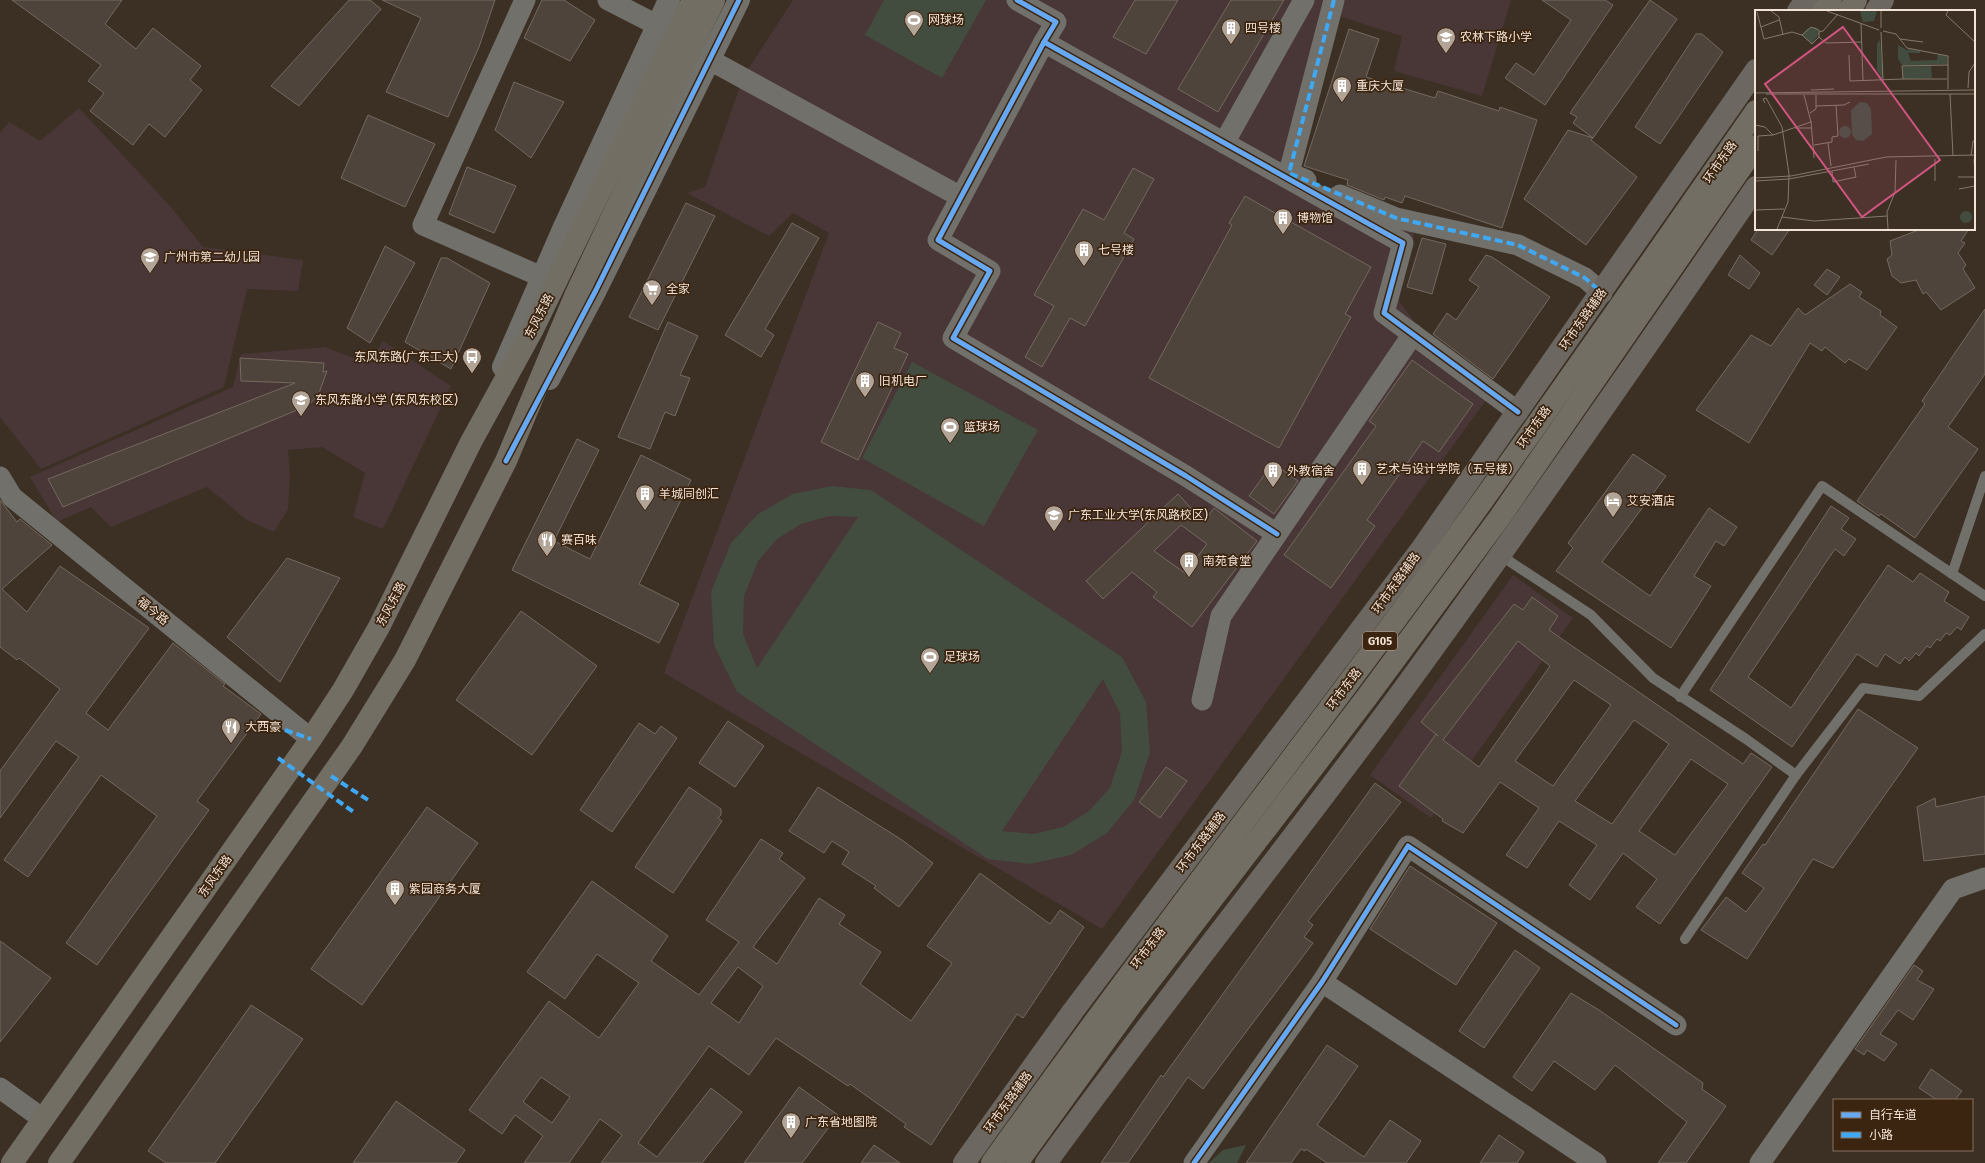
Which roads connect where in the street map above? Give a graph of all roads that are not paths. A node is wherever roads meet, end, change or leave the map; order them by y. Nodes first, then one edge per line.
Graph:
1 (525, 0) edge
2 (608, 0) edge
3 (669, 0) edge
4 (693, 0) edge
5 (714, 0) edge
6 (739, 0) edge
7 (1017, 0) edge
8 (1304, 0) edge
9 (1334, 0) edge
10 (1806, 0) edge
11 (1831, 0) edge
12 (1856, 0) edge
13 (1883, 0) edge
14 (1799, 10) edge
15 (1824, 10) edge
16 (1850, 10) edge
17 (1877, 10) edge
18 (657, 24) junction
19 (1044, 42) junction
20 (710, 60) junction
21 (1755, 71) edge
22 (1755, 112) edge
23 (1224, 143) junction
24 (1755, 147) edge
25 (1755, 188) edge
26 (961, 197) junction
27 (542, 277) junction
28 (1602, 294) junction
29 (1413, 334) junction
30 (1518, 412) junction
31 (471, 442) junction
32 (506, 462) junction
33 (1985, 476) edge
34 (0, 477) edge
35 (1277, 534) junction
36 (1500, 555) junction
37 (1952, 574) junction
38 (1985, 596) edge
39 (1985, 634) edge
40 (1680, 697) junction
41 (1202, 700) dead end
42 (311, 739) junction
43 (1796, 775) junction
44 (1985, 878) edge
45 (1685, 939) dead end
46 (1322, 982) junction
47 (1676, 1025) dead end
48 (0, 1088) edge
49 (43, 1119) junction
50 (12, 1163) edge
51 (59, 1163) edge
52 (964, 1163) edge
53 (992, 1163) edge
54 (1017, 1163) edge
55 (1046, 1163) edge
56 (1194, 1163) edge
57 (1596, 1163) edge
58 (1760, 1163) edge

1 - 27 street
2 - 18 street
3 - 18 street
4 - 31 highway, 东风东路
5 - 32 highway, 东风东路
6 - 20 street
7 - 19 street
8 - 23 street
9 - 28 street
10 - 14 main road
11 - 15 highway
12 - 16 highway
13 - 17 main road
18 - 27 street
19 - 23 street
19 - 26 street
20 - 26 street
20 - 32 street
21 - 28 main road, 环市东路辅路
22 - 53 highway, 环市东路 / G105
23 - 29 street
24 - 54 highway, 环市东路 / G105
25 - 36 main road
26 - 35 street
27 - 31 street
28 - 30 main road, 环市东路辅路
29 - 30 street
29 - 35 street
30 - 52 main road, 环市东路辅路
31 - 42 highway, 东风东路
32 - 51 highway, 东风东路
33 - 37 lane
34 - 42 street, 福今路
35 - 41 street
36 - 40 lane
36 - 55 main road
37 - 38 lane
37 - 40 lane
39 - 43 lane
40 - 43 lane
42 - 49 highway, 东风东路
43 - 45 lane
44 - 58 street
46 - 47 street
46 - 56 street
46 - 57 street
48 - 49 street
49 - 50 highway, 东风东路

